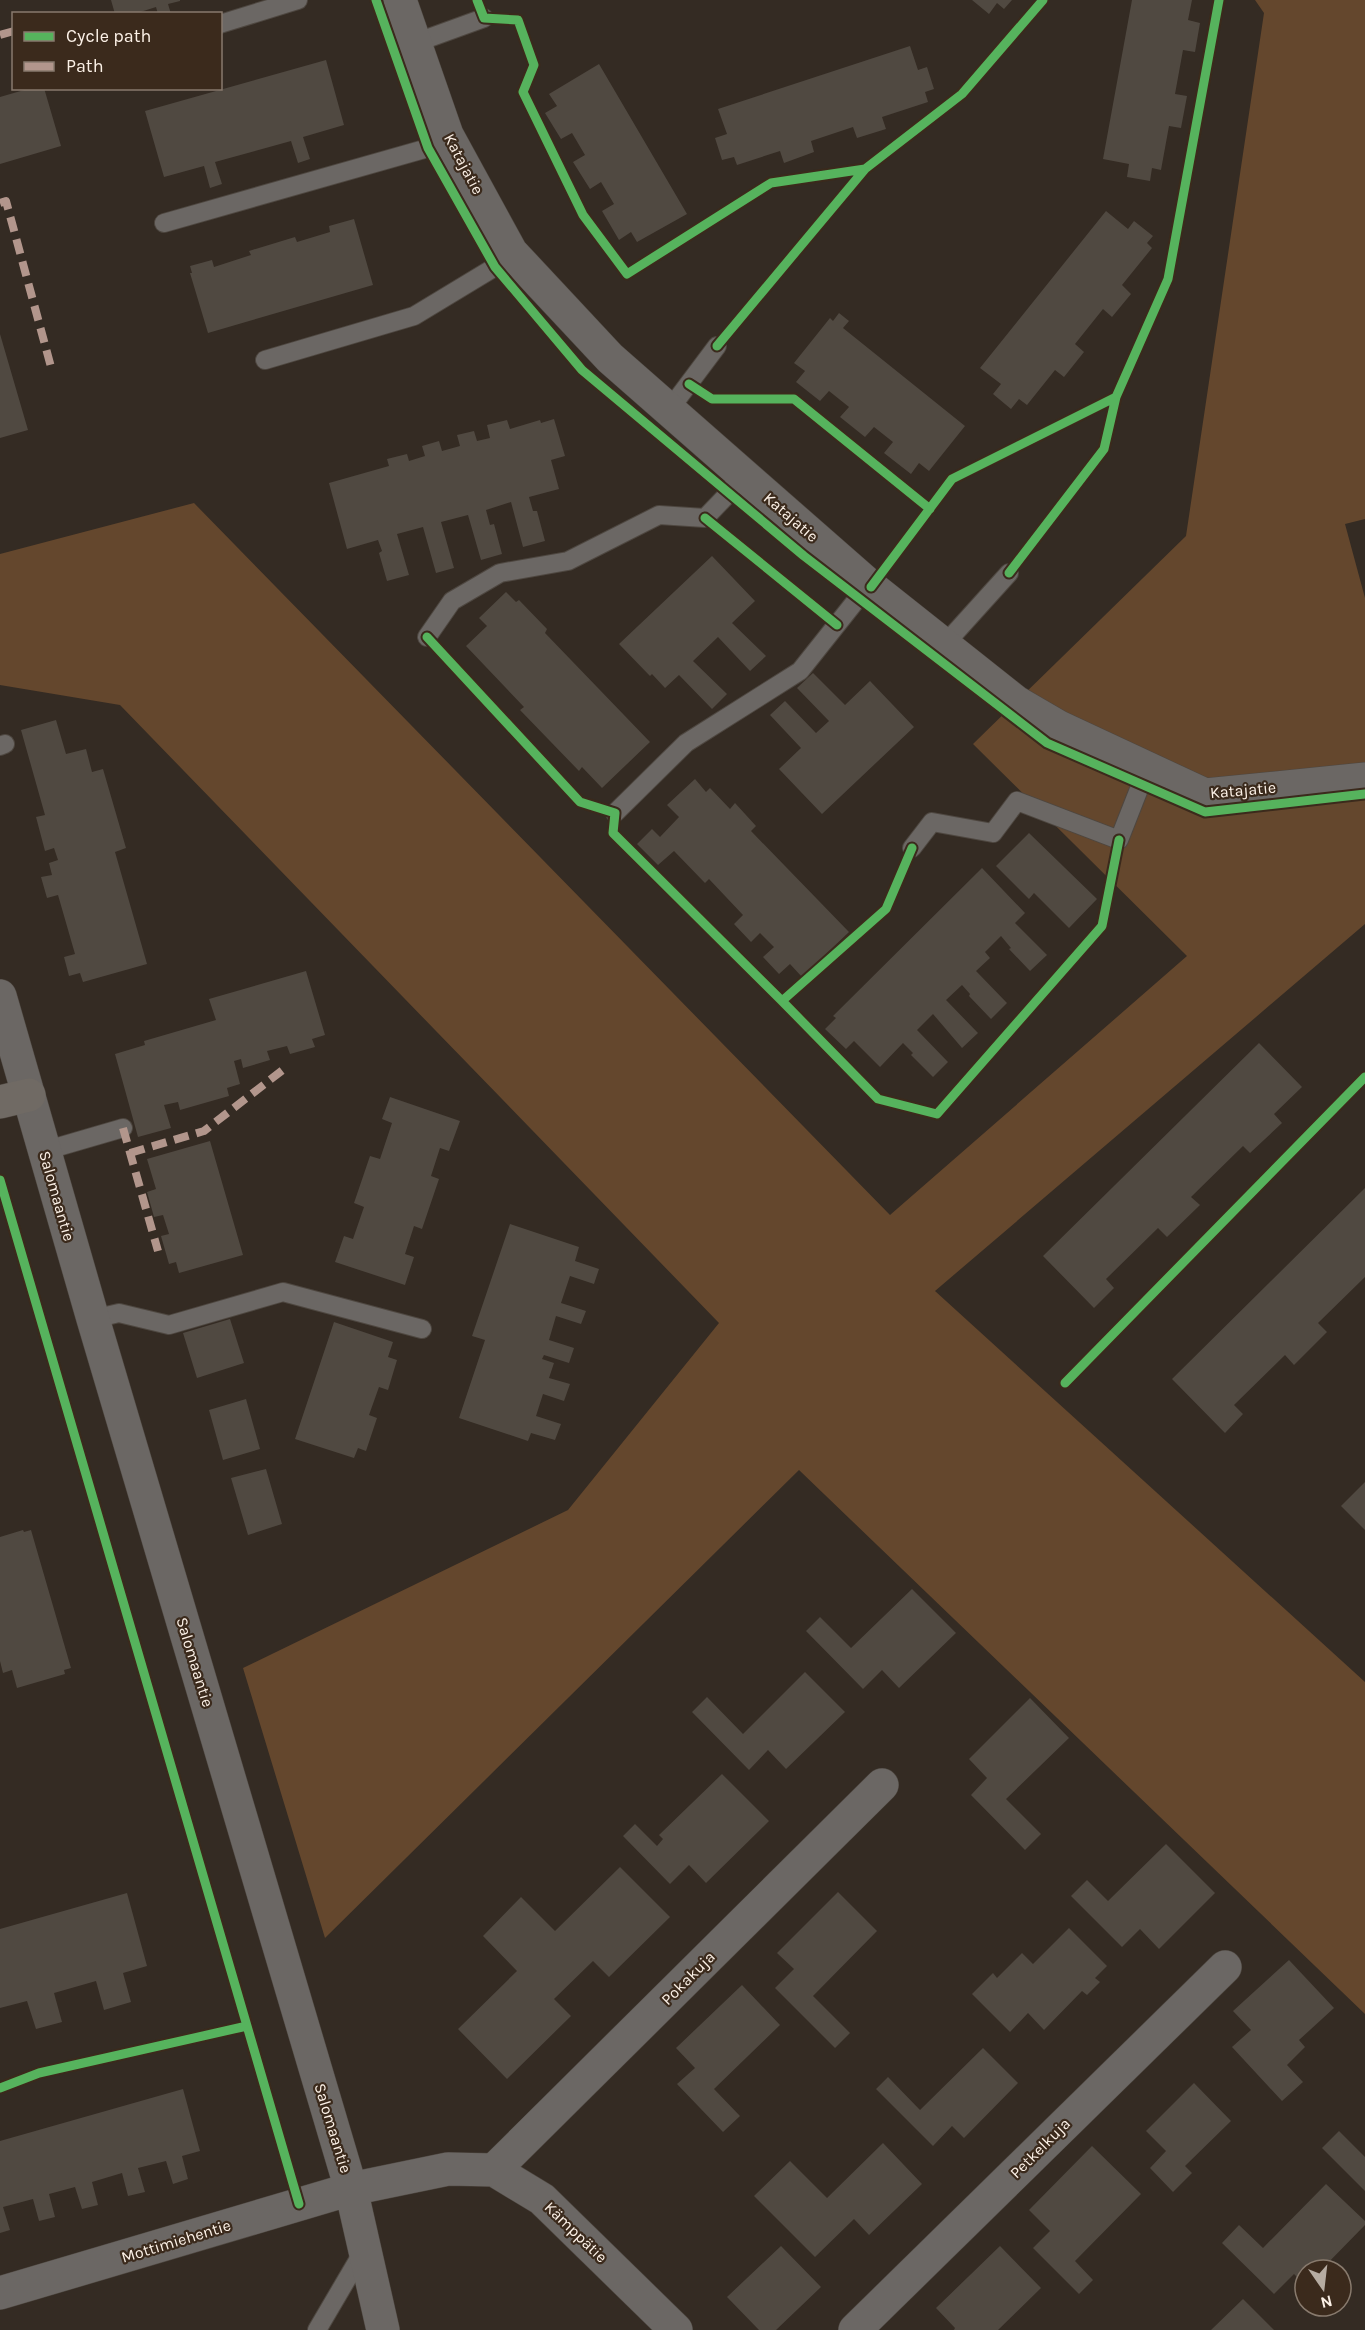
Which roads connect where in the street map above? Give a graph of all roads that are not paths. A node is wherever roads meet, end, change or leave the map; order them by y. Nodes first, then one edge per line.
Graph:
1 (298, 0) edge
2 (400, 0) edge
3 (484, 18) dead end
4 (222, 23) edge
5 (415, 44) junction
6 (447, 135) junction
7 (164, 223) dead end
8 (511, 252) junction
9 (717, 346) dead end
10 (265, 360) dead end
11 (669, 410) junction
12 (741, 473) junction
13 (1008, 573) dead end
14 (871, 587) junction
15 (427, 637) dead end
16 (944, 645) junction
17 (1145, 767) junction
18 (1365, 779) edge
19 (615, 813) dead end
20 (912, 848) dead end
21 (0, 996) edge
22 (14, 1099) edge
23 (123, 1128) dead end
24 (44, 1151) junction
25 (93, 1319) junction
26 (422, 1329) dead end
27 (882, 1785) dead end
28 (1225, 1967) dead end
29 (494, 2170) junction
30 (351, 2189) junction
31 (365, 2249) junction
32 (0, 2294) edge
33 (317, 2330) edge
34 (383, 2330) edge
35 (676, 2330) edge
36 (855, 2330) edge

1 - 4 lane
2 - 5 street, Katajatie
3 - 5 lane
5 - 6 street, Katajatie
6 - 7 lane
6 - 8 street, Katajatie
8 - 10 lane
8 - 11 street, Katajatie
9 - 11 lane
11 - 12 street, Katajatie
12 - 14 street, Katajatie
12 - 15 lane
13 - 16 lane
14 - 16 street, Katajatie
14 - 19 lane
16 - 17 street, Katajatie
17 - 18 street, Katajatie
17 - 20 lane
21 - 22 street, Salomaantie
22 - 24 street, Salomaantie
23 - 24 lane
24 - 25 street, Salomaantie
25 - 26 lane
25 - 30 street, Salomaantie
27 - 29 street, Pokakuja
28 - 36 street, Petkelkuja
29 - 30 street, Kämppätie
29 - 35 street, Kämppätie
30 - 31 street, Salomaantie
30 - 32 street, Mottimiehentie
31 - 33 lane
31 - 34 street, Salomaantie

